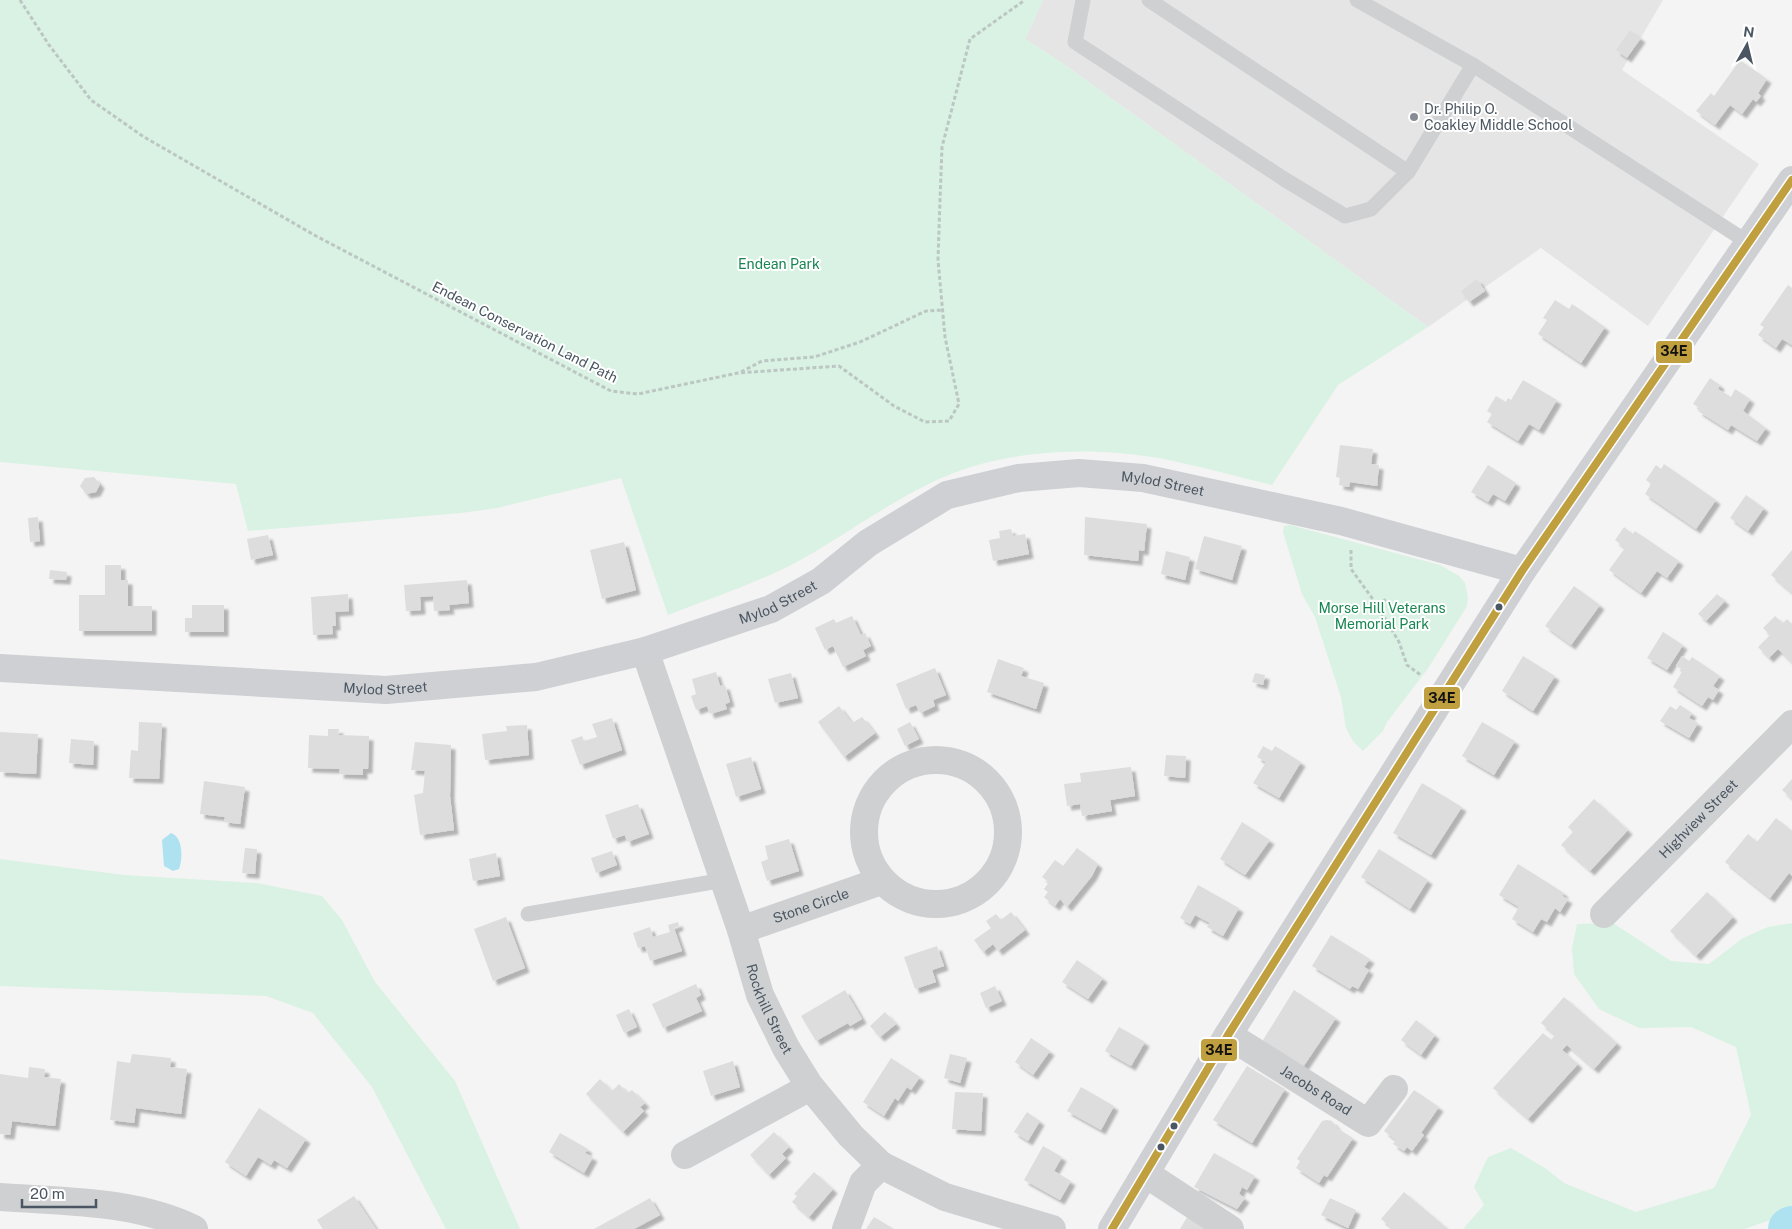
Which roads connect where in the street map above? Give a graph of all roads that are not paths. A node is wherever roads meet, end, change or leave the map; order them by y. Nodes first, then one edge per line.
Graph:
1 (1084, 0) edge
2 (1149, 0) edge
3 (1357, 0) edge
4 (1473, 65) junction
5 (1408, 172) junction
6 (1787, 197) edge
7 (1749, 243) junction
8 (1522, 572) junction
9 (645, 651) junction
10 (0, 668) edge
11 (1792, 724) edge
12 (724, 880) junction
13 (881, 881) junction
14 (528, 914) dead end
15 (1604, 914) dead end
16 (741, 930) junction
17 (1228, 1035) junction
18 (810, 1086) junction
19 (1394, 1089) dead end
20 (685, 1155) dead end
21 (881, 1165) junction
22 (1146, 1174) junction
23 (0, 1196) edge
24 (194, 1229) edge
25 (846, 1229) edge
26 (1052, 1229) edge
27 (1112, 1229) edge
28 (1230, 1229) edge

1 - 5 lane
2 - 5 lane
3 - 4 lane
4 - 5 lane
4 - 7 lane
6 - 7 street
7 - 8 street
8 - 9 street, Mylod Street
8 - 17 street
9 - 10 street, Mylod Street
9 - 12 street, Rockhill Street
11 - 15 street, Highview Street
12 - 14 lane
12 - 16 street, Rockhill Street
13 - 13 street
13 - 16 street, Stone Circle
16 - 18 street, Rockhill Street
17 - 19 street, Jacobs Road
17 - 22 street
18 - 20 street
18 - 21 street, Rockhill Street
21 - 25 street
21 - 26 street, Rockhill Street
22 - 27 street
22 - 28 street
23 - 24 street

